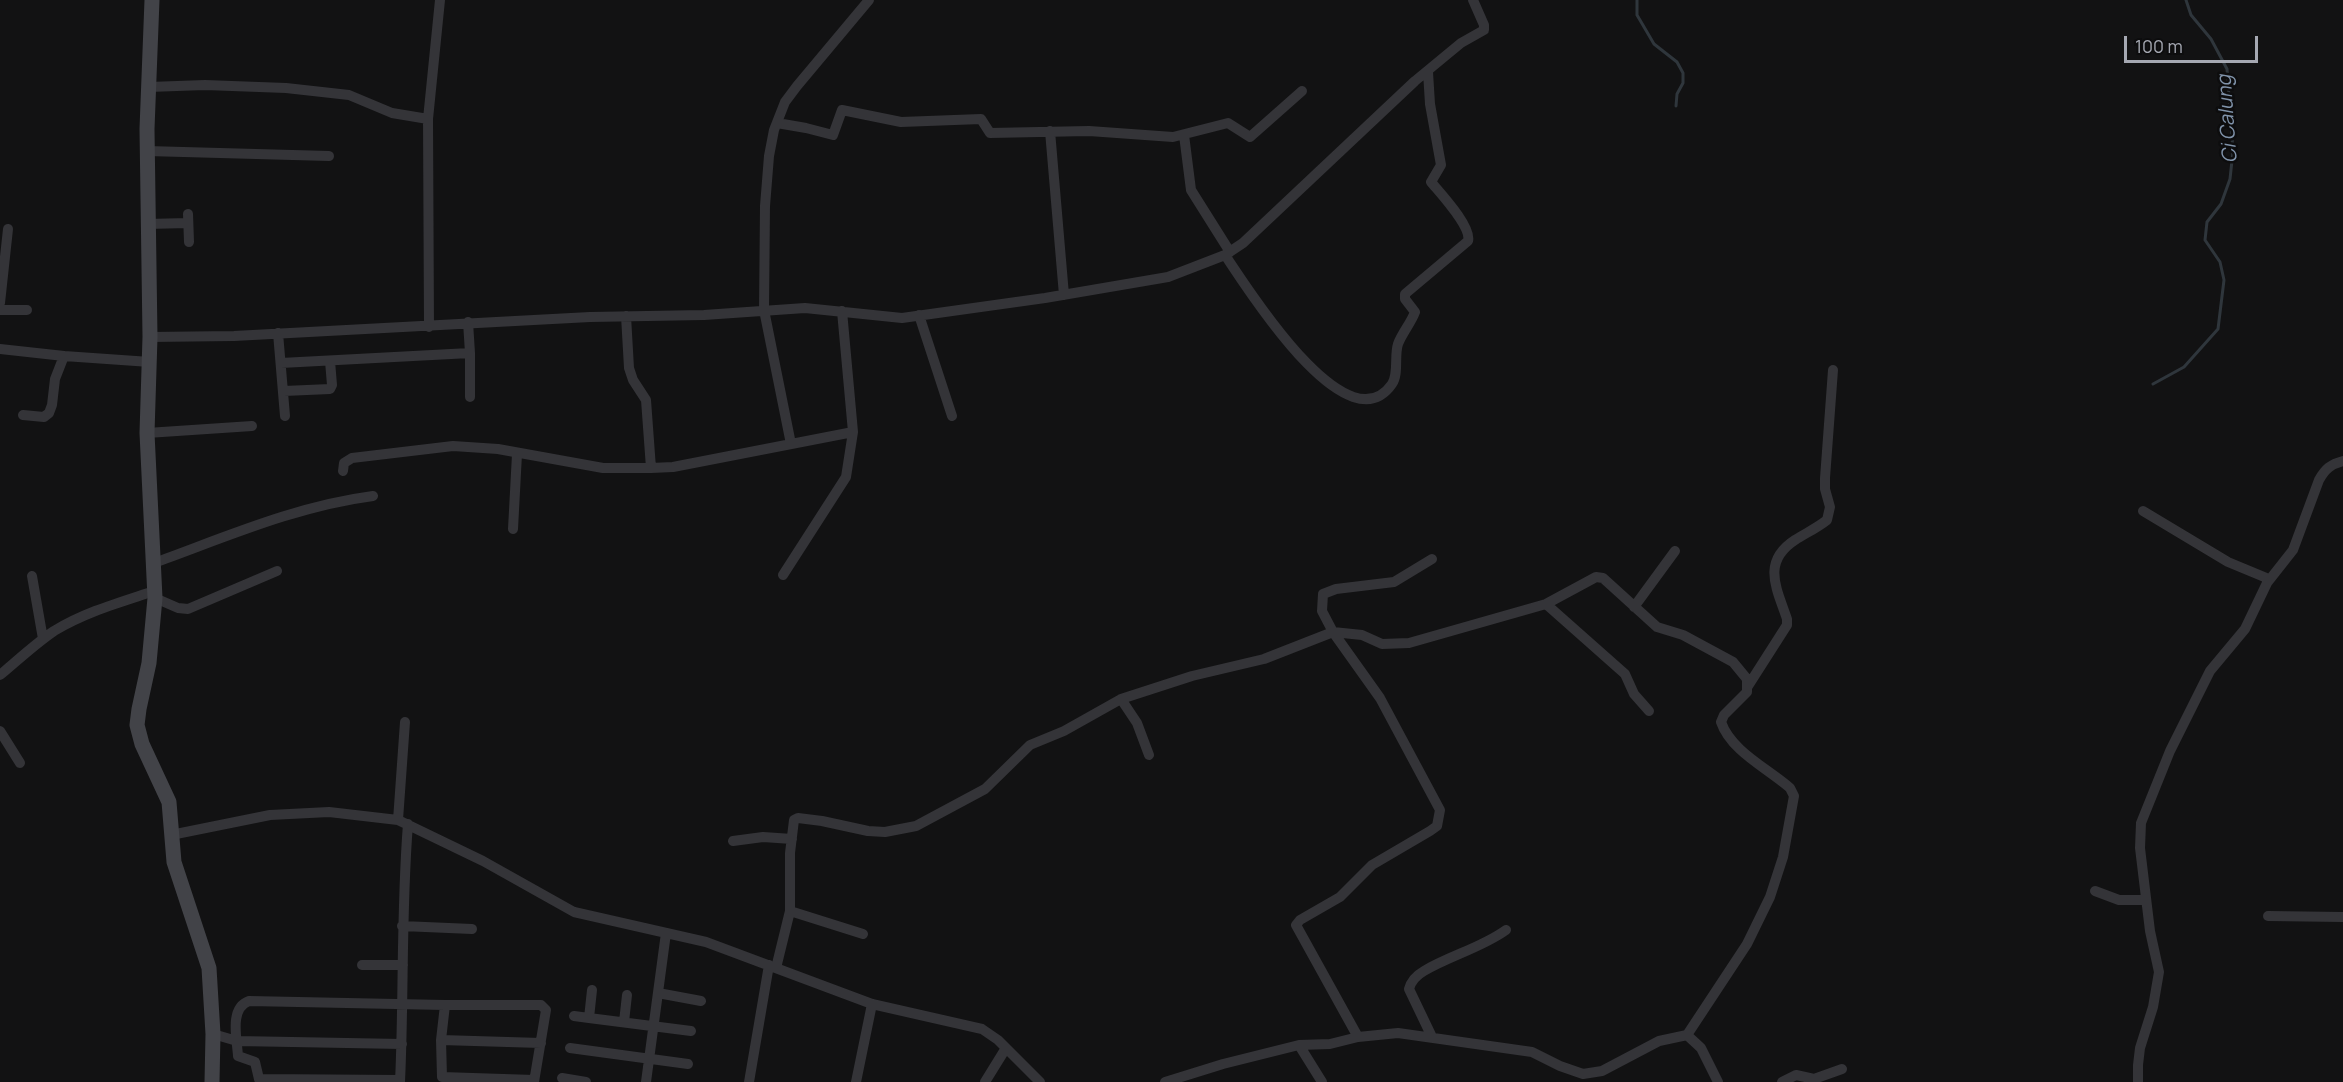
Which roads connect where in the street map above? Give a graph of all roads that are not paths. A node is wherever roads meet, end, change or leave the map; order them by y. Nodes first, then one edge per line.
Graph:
1 (152, 0) edge
2 (440, 0) edge
3 (869, 0) edge
4 (1473, 0) edge
5 (1428, 72) junction
6 (149, 87) junction
7 (1302, 91) dead end
8 (428, 119) junction
9 (777, 123) junction
10 (1050, 131) junction
11 (1184, 135) junction
12 (147, 152) junction
13 (329, 156) dead end
14 (147, 224) junction
15 (8, 229) dead end
16 (189, 242) dead end
17 (3, 243) edge
18 (1227, 254) junction
19 (2, 275) edge
20 (1064, 295) junction
21 (0, 303) edge
22 (0, 310) edge
23 (27, 310) dead end
24 (764, 310) junction
25 (842, 311) junction
26 (920, 315) junction
27 (626, 316) junction
28 (468, 322) junction
29 (429, 327) junction
30 (278, 333) junction
31 (150, 337) junction
32 (0, 349) edge
33 (470, 353) junction
34 (64, 356) junction
35 (330, 361) junction
36 (150, 362) junction
37 (281, 363) junction
38 (1833, 370) dead end
39 (284, 391) junction
40 (470, 397) dead end
41 (23, 415) dead end
42 (285, 416) dead end
43 (952, 416) dead end
44 (252, 426) dead end
45 (853, 432) junction
46 (147, 433) junction
47 (791, 444) junction
48 (517, 454) junction
49 (2343, 461) edge
50 (651, 468) junction
51 (343, 471) dead end
52 (373, 496) dead end
53 (2143, 511) dead end
54 (513, 529) dead end
55 (1674, 551) dead end
56 (1432, 559) dead end
57 (154, 562) junction
58 (277, 571) dead end
59 (783, 575) dead end
60 (32, 576) dead end
61 (2270, 579) junction
62 (154, 595) junction
63 (1546, 604) junction
64 (1634, 607) junction
65 (1333, 632) junction
66 (43, 639) junction
67 (0, 675) edge
68 (1748, 686) junction
69 (1122, 699) junction
70 (1649, 711) dead end
71 (405, 722) dead end
72 (0, 731) edge
73 (1149, 755) dead end
74 (20, 763) dead end
75 (403, 822) junction
76 (171, 835) junction
77 (792, 839) junction
78 (734, 841) dead end
79 (2096, 891) dead end
80 (2146, 900) junction
81 (790, 910) junction
82 (2268, 916) dead end
83 (2343, 917) edge
84 (402, 926) junction
85 (472, 929) dead end
86 (1506, 930) dead end
87 (666, 933) junction
88 (863, 934) dead end
89 (362, 965) dead end
90 (403, 965) junction
91 (772, 967) junction
92 (592, 990) dead end
93 (658, 993) junction
94 (627, 995) dead end
95 (701, 1001) dead end
96 (403, 1005) junction
97 (445, 1005) junction
98 (875, 1005) junction
99 (574, 1016) dead end
100 (589, 1018) junction
101 (624, 1022) junction
102 (654, 1025) junction
103 (691, 1031) dead end
104 (213, 1034) junction
105 (1687, 1035) junction
106 (1358, 1037) junction
107 (1431, 1037) junction
108 (441, 1040) junction
109 (237, 1041) junction
110 (541, 1043) junction
111 (402, 1044) junction
112 (1299, 1045) junction
113 (570, 1048) dead end
114 (1006, 1048) junction
115 (649, 1059) junction
116 (688, 1064) dead end
117 (1842, 1069) dead end
118 (562, 1078) dead end
119 (1583, 1078) edge
120 (259, 1080) edge
121 (400, 1081) edge
122 (534, 1081) edge
123 (212, 1082) edge
124 (586, 1082) edge
125 (646, 1082) edge
126 (749, 1082) edge
127 (856, 1082) edge
128 (863, 1082) edge
129 (985, 1082) edge
130 (1040, 1082) edge
131 (1165, 1082) edge
132 (1322, 1082) edge
133 (1718, 1082) edge
134 (1782, 1082) edge
135 (2138, 1082) edge

1 - 6 street
2 - 8 street
3 - 9 street
4 - 5 street
5 - 18 street
5 - 18 street
6 - 8 street
6 - 12 street
7 - 11 street
8 - 29 street
9 - 10 street
9 - 24 street
10 - 11 street
10 - 20 street
11 - 18 street
12 - 13 street
12 - 14 street
14 - 16 street
14 - 31 street
15 - 17 street
17 - 19 street
18 - 20 street
19 - 21 street
20 - 26 street
22 - 23 street
24 - 25 street
24 - 27 street
24 - 47 street
25 - 26 street
25 - 45 street
26 - 43 street
27 - 28 street
27 - 50 street
28 - 29 street
28 - 33 street
29 - 30 street
30 - 31 street
30 - 37 street
31 - 36 street
32 - 34 street
33 - 35 street
33 - 40 street
34 - 36 street
34 - 41 street
35 - 37 street
35 - 39 street
36 - 46 street
37 - 39 street
38 - 68 street
39 - 42 street
44 - 46 street
45 - 47 street
45 - 59 street
46 - 57 street
47 - 50 street
48 - 50 street
48 - 51 street
48 - 54 street
49 - 61 street
52 - 57 street
53 - 61 street
55 - 64 street
56 - 65 street
57 - 62 street
58 - 62 street
60 - 66 street
61 - 80 street
62 - 66 street
62 - 76 street
63 - 64 street
63 - 65 street
63 - 70 street
64 - 68 street
65 - 69 street
65 - 106 street
66 - 67 street
68 - 105 street
69 - 73 street
69 - 77 street
71 - 75 street
72 - 74 street
75 - 76 street
75 - 84 street
75 - 87 street
76 - 104 street
77 - 78 street
77 - 81 street
79 - 80 street
80 - 135 street
81 - 88 street
81 - 91 street
82 - 83 street
84 - 85 street
84 - 90 street
86 - 107 street
87 - 91 street
87 - 93 street
89 - 90 street
90 - 96 street
91 - 98 street
91 - 126 street
92 - 100 street
93 - 95 street
93 - 102 street
94 - 101 street
96 - 97 street
96 - 109 street
96 - 111 street
97 - 108 street
97 - 110 street
98 - 114 street
98 - 127 street
98 - 128 street
99 - 100 street
100 - 101 street
101 - 102 street
102 - 103 street
102 - 115 street
104 - 109 street
104 - 123 street
105 - 119 street
105 - 133 street
106 - 107 street
106 - 112 street
107 - 119 street
108 - 110 street
108 - 122 street
109 - 111 street
109 - 120 street
110 - 122 street
111 - 121 street
112 - 131 street
112 - 132 street
113 - 115 street
114 - 129 street
114 - 130 street
115 - 116 street
115 - 125 street
117 - 134 street
118 - 124 street
120 - 121 street

